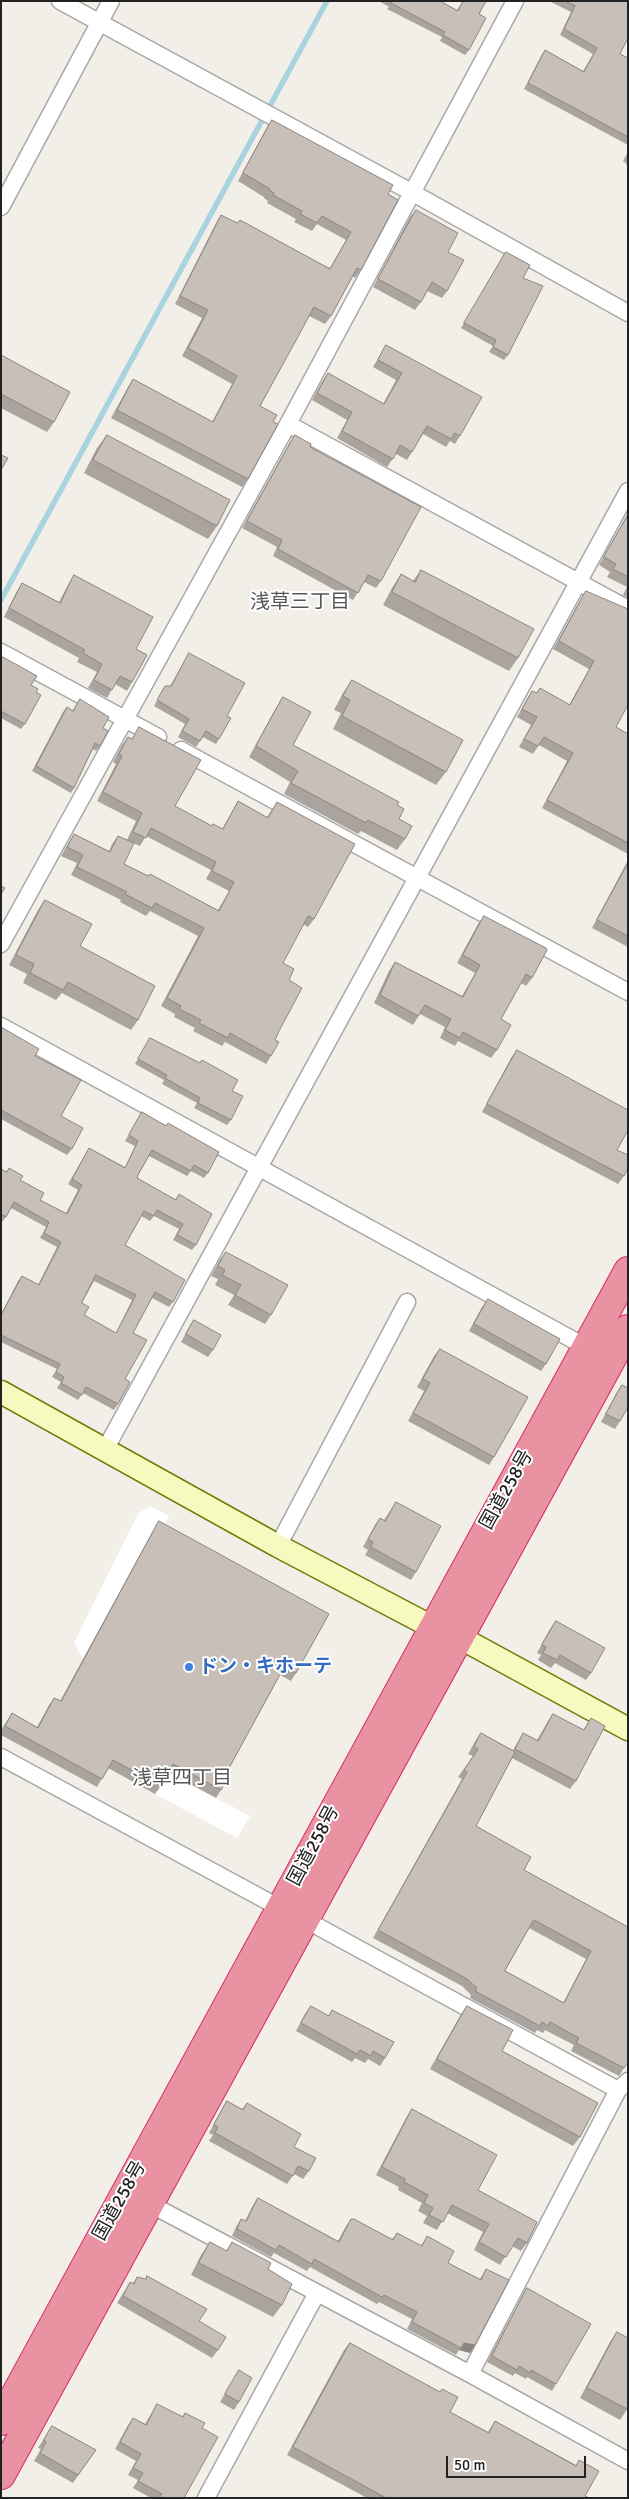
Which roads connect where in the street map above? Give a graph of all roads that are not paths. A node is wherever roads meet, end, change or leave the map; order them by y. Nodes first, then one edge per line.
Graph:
1 (60, 1) edge
2 (112, 1) edge
3 (516, 1) edge
4 (100, 23) junction
5 (413, 193) junction
6 (1, 207) edge
7 (628, 313) edge
8 (288, 424) junction
9 (628, 491) edge
10 (577, 581) junction
11 (628, 610) edge
12 (1, 652) edge
13 (124, 719) junction
14 (417, 877) junction
15 (1, 944) edge
16 (628, 992) edge
17 (1, 1026) edge
18 (260, 1166) junction
19 (628, 1271) edge
20 (407, 1302) dead end
21 (628, 1329) edge
22 (586, 1347) junction
23 (620, 1363) edge
24 (1, 1392) edge
25 (106, 1448) junction
26 (278, 1546) junction
27 (432, 1627) junction
28 (459, 1637) junction
29 (628, 1729) edge
30 (1, 1757) edge
31 (292, 1913) junction
32 (623, 2086) edge
33 (148, 2203) junction
34 (317, 2293) junction
35 (470, 2374) junction
36 (1, 2420) edge
37 (628, 2461) edge
38 (1, 2475) edge
39 (206, 2498) edge

1 - 4 street
2 - 4 street
3 - 5 street
4 - 5 street
4 - 6 street
5 - 7 street
5 - 8 street
8 - 10 street
8 - 13 street
9 - 10 street
10 - 11 street
10 - 14 street
12 - 13 street
13 - 14 street
13 - 15 street
14 - 16 street
14 - 18 street
17 - 18 street
18 - 22 street
18 - 25 street
19 - 22 highway, 国道258号
20 - 26 street
21 - 23 highway, 国道258号
22 - 27 highway, 国道258号
23 - 28 highway, 国道258号
24 - 25 street
25 - 26 street
26 - 27 street
27 - 28 street
27 - 31 highway, 国道258号
28 - 29 street
28 - 31 highway, 国道258号
30 - 31 street
31 - 32 street
31 - 33 highway, 国道258号
31 - 36 highway, 国道258号
32 - 35 street
33 - 34 street
33 - 38 highway, 国道258号
34 - 35 street
34 - 39 street
35 - 37 street

